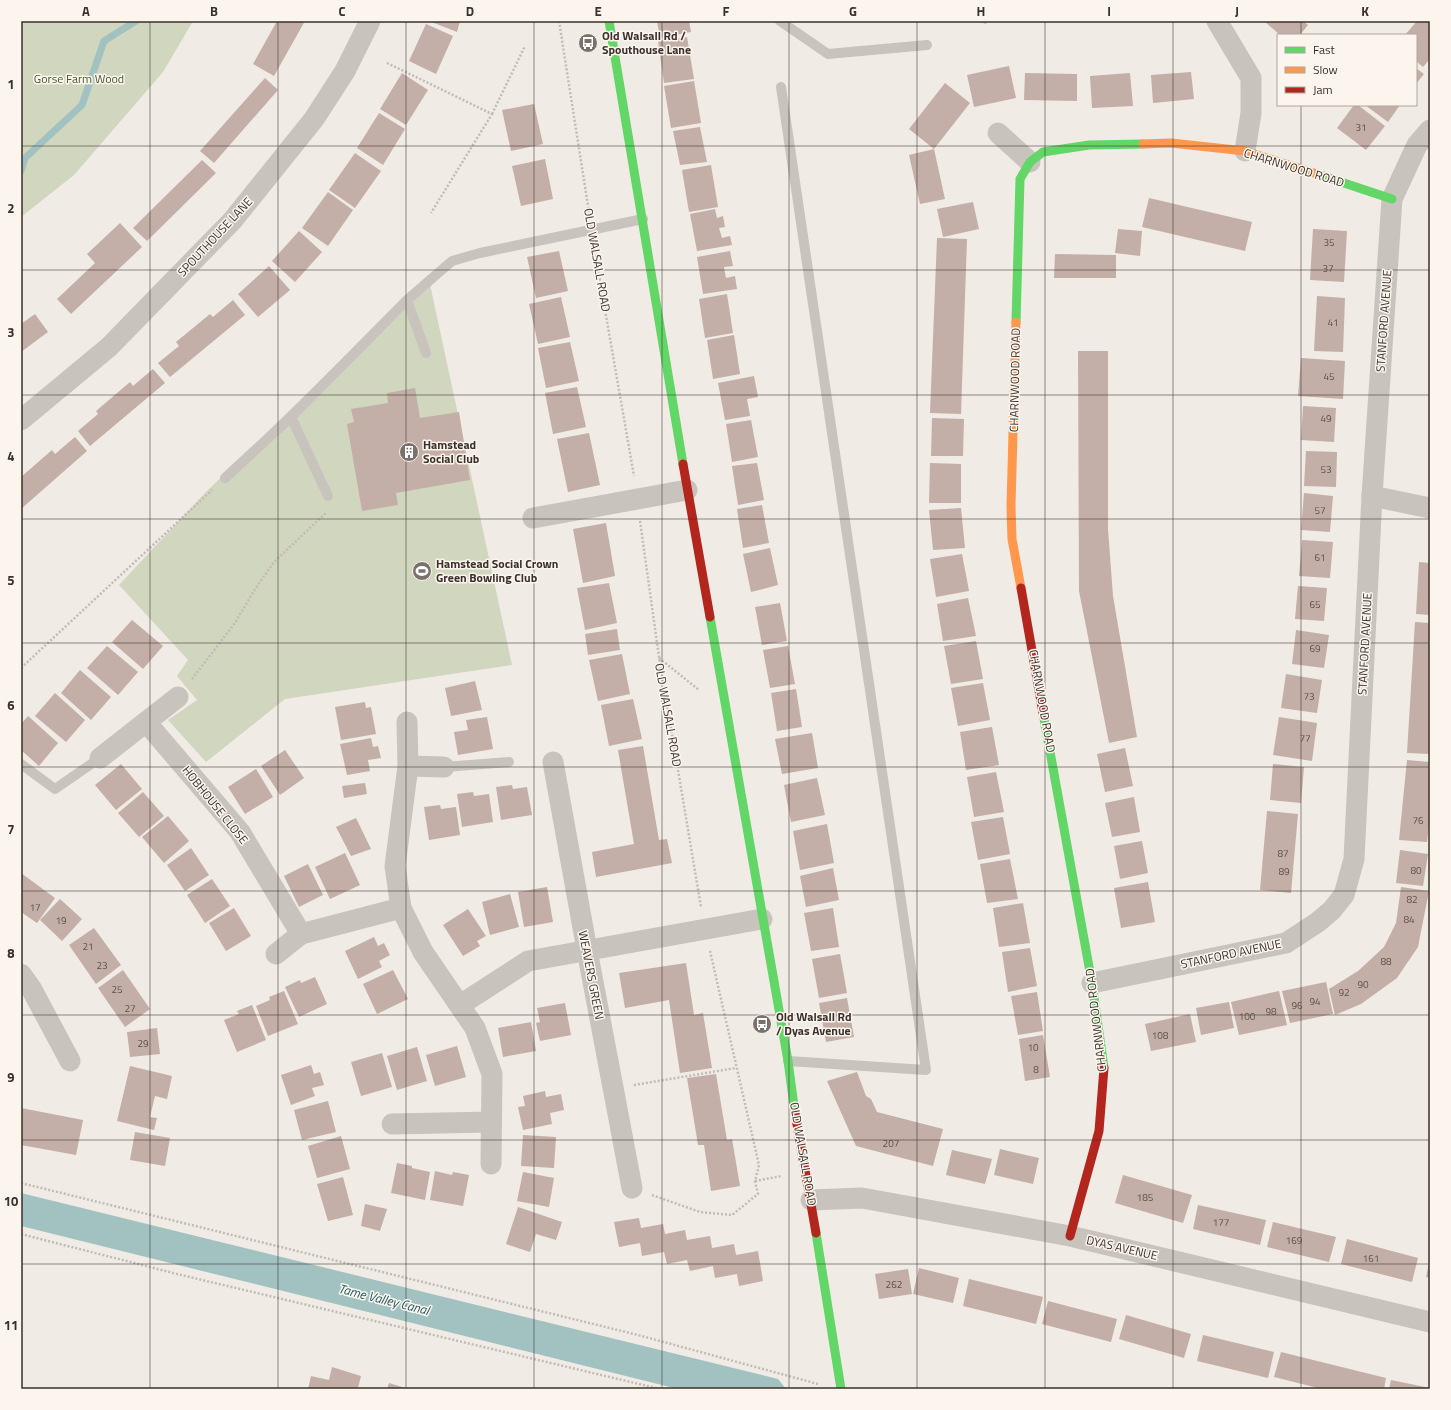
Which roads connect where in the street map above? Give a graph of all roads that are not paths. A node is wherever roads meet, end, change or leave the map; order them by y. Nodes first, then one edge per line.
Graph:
1 (370, 21) edge
2 (610, 21) edge
3 (780, 21) edge
4 (1217, 21) edge
5 (927, 45) dead end
6 (781, 87) dead end
7 (1430, 130) edge
8 (998, 133) dead end
9 (1245, 151) junction
10 (1030, 162) junction
11 (1392, 199) junction
12 (643, 219) junction
13 (407, 300) junction
14 (426, 353) dead end
15 (291, 417) junction
16 (21, 420) edge
17 (225, 478) road end
18 (687, 490) junction
19 (328, 496) road end
20 (1372, 496) junction
21 (1430, 508) edge
22 (534, 518) dead end
23 (178, 697) road end
24 (146, 722) junction
25 (407, 722) dead end
26 (100, 758) joint
27 (509, 762) dead end
28 (553, 762) dead end
29 (21, 764) edge
30 (408, 766) junction
31 (444, 767) joint
32 (401, 908) junction
33 (762, 919) junction
34 (301, 934) junction
35 (587, 950) junction
36 (276, 954) dead end
37 (21, 974) edge
38 (1092, 983) junction
39 (460, 1005) junction
40 (70, 1061) dead end
41 (788, 1061) junction
42 (491, 1122) junction
43 (392, 1124) dead end
44 (490, 1164) dead end
45 (632, 1188) road end
46 (810, 1200) junction
47 (1070, 1236) junction
48 (1430, 1322) edge
49 (841, 1389) edge

1 - 16 street, SPOUTHOUSE LANE
2 - 12 street, OLD WALSALL ROAD
3 - 5 lane
4 - 9 street
6 - 41 lane
7 - 11 street, STANFORD AVENUE
8 - 10 street
9 - 10 street, CHARNWOOD ROAD
9 - 11 street, CHARNWOOD ROAD
10 - 38 street, CHARNWOOD ROAD
11 - 20 street, STANFORD AVENUE
12 - 13 lane
12 - 18 street, OLD WALSALL ROAD
13 - 14 lane
13 - 15 lane
15 - 17 lane
15 - 19 lane
18 - 22 street
18 - 33 street, OLD WALSALL ROAD
20 - 21 street
20 - 38 street, STANFORD AVENUE
23 - 24 street
24 - 26 street
24 - 34 street, HOBHOUSE CLOSE
25 - 30 street
26 - 29 lane
27 - 31 lane
28 - 35 street, WEAVERS GREEN
30 - 31 street
30 - 32 street
32 - 34 street
32 - 39 street
33 - 35 street
33 - 41 street, OLD WALSALL ROAD
34 - 36 street
35 - 39 street
35 - 45 street, WEAVERS GREEN
37 - 40 street
38 - 47 street, CHARNWOOD ROAD
39 - 42 street
41 - 46 street, OLD WALSALL ROAD
42 - 43 street
42 - 44 street
46 - 47 street, DYAS AVENUE
46 - 49 street, OLD WALSALL ROAD
47 - 48 street, DYAS AVENUE

